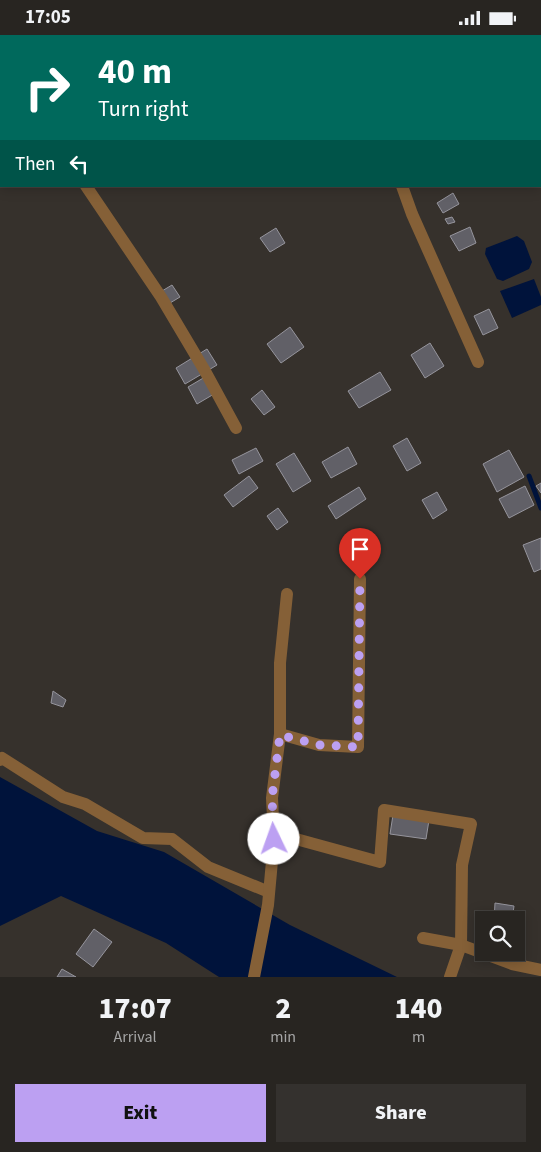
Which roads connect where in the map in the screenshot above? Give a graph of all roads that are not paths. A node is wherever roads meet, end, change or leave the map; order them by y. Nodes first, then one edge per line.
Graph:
1 (87, 187) edge
2 (402, 187) edge
3 (478, 362) dead end
4 (236, 428) dead end
5 (360, 579) dead end
6 (287, 594) dead end
7 (280, 735) junction
8 (0, 760) edge
9 (274, 833) junction
10 (268, 898) junction
11 (423, 938) dead end
12 (461, 945) junction
13 (541, 970) edge
14 (254, 977) edge
15 (450, 977) edge

1 - 4 street
2 - 3 street
5 - 7 street
6 - 7 street
7 - 9 street
8 - 10 street
9 - 10 street
9 - 12 street
10 - 14 street
11 - 12 street
12 - 13 street
12 - 15 street

